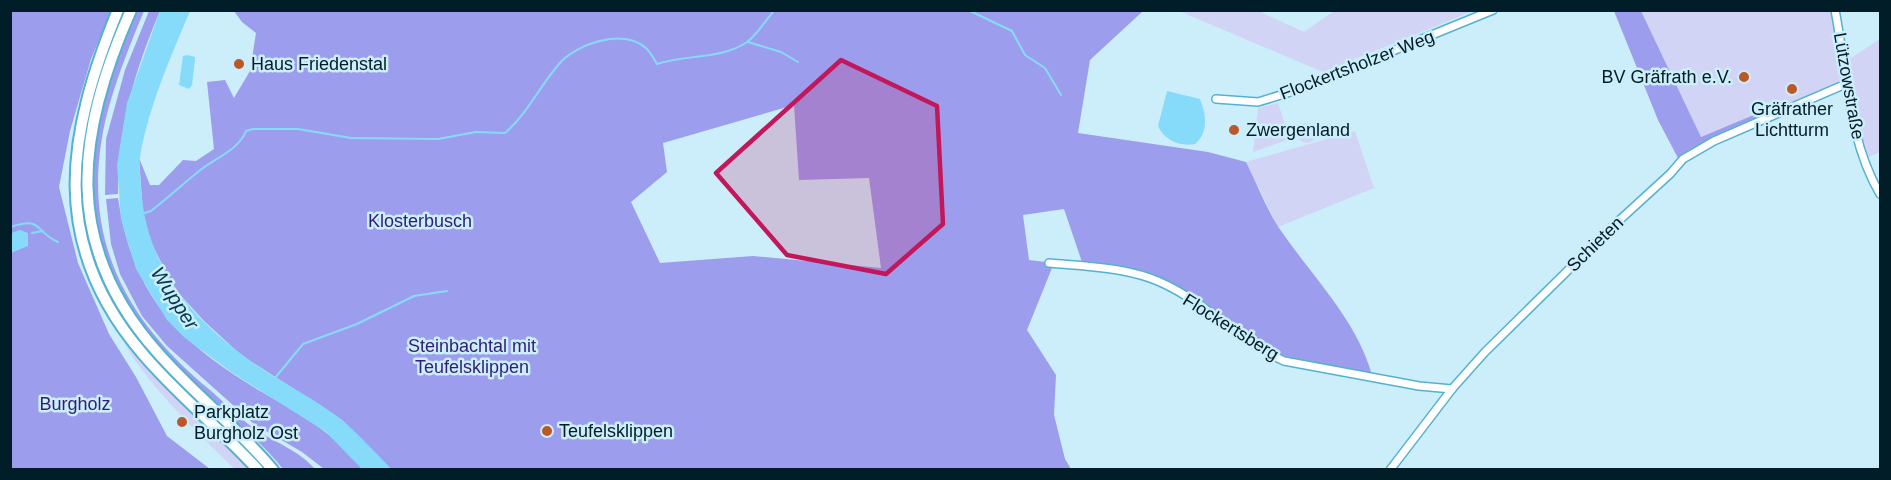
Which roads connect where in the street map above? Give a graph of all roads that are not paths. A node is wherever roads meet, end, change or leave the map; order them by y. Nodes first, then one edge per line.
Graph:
1 (118, 10) edge
2 (131, 10) edge
3 (1493, 10) edge
4 (1835, 10) edge
5 (1848, 83) junction
6 (1216, 99) dead end
7 (1881, 194) edge
8 (1049, 263) dead end
9 (1452, 389) junction
10 (258, 470) edge
11 (273, 470) edge
12 (1390, 470) edge

1 - 10 highway
2 - 11 highway
3 - 6 street, Flockertsholzer Weg
4 - 5 street, Lützowstraße
5 - 7 street, Lützowstraße
5 - 9 street, Schieten
8 - 9 street, Flockertsberg
9 - 12 street, Schieten

